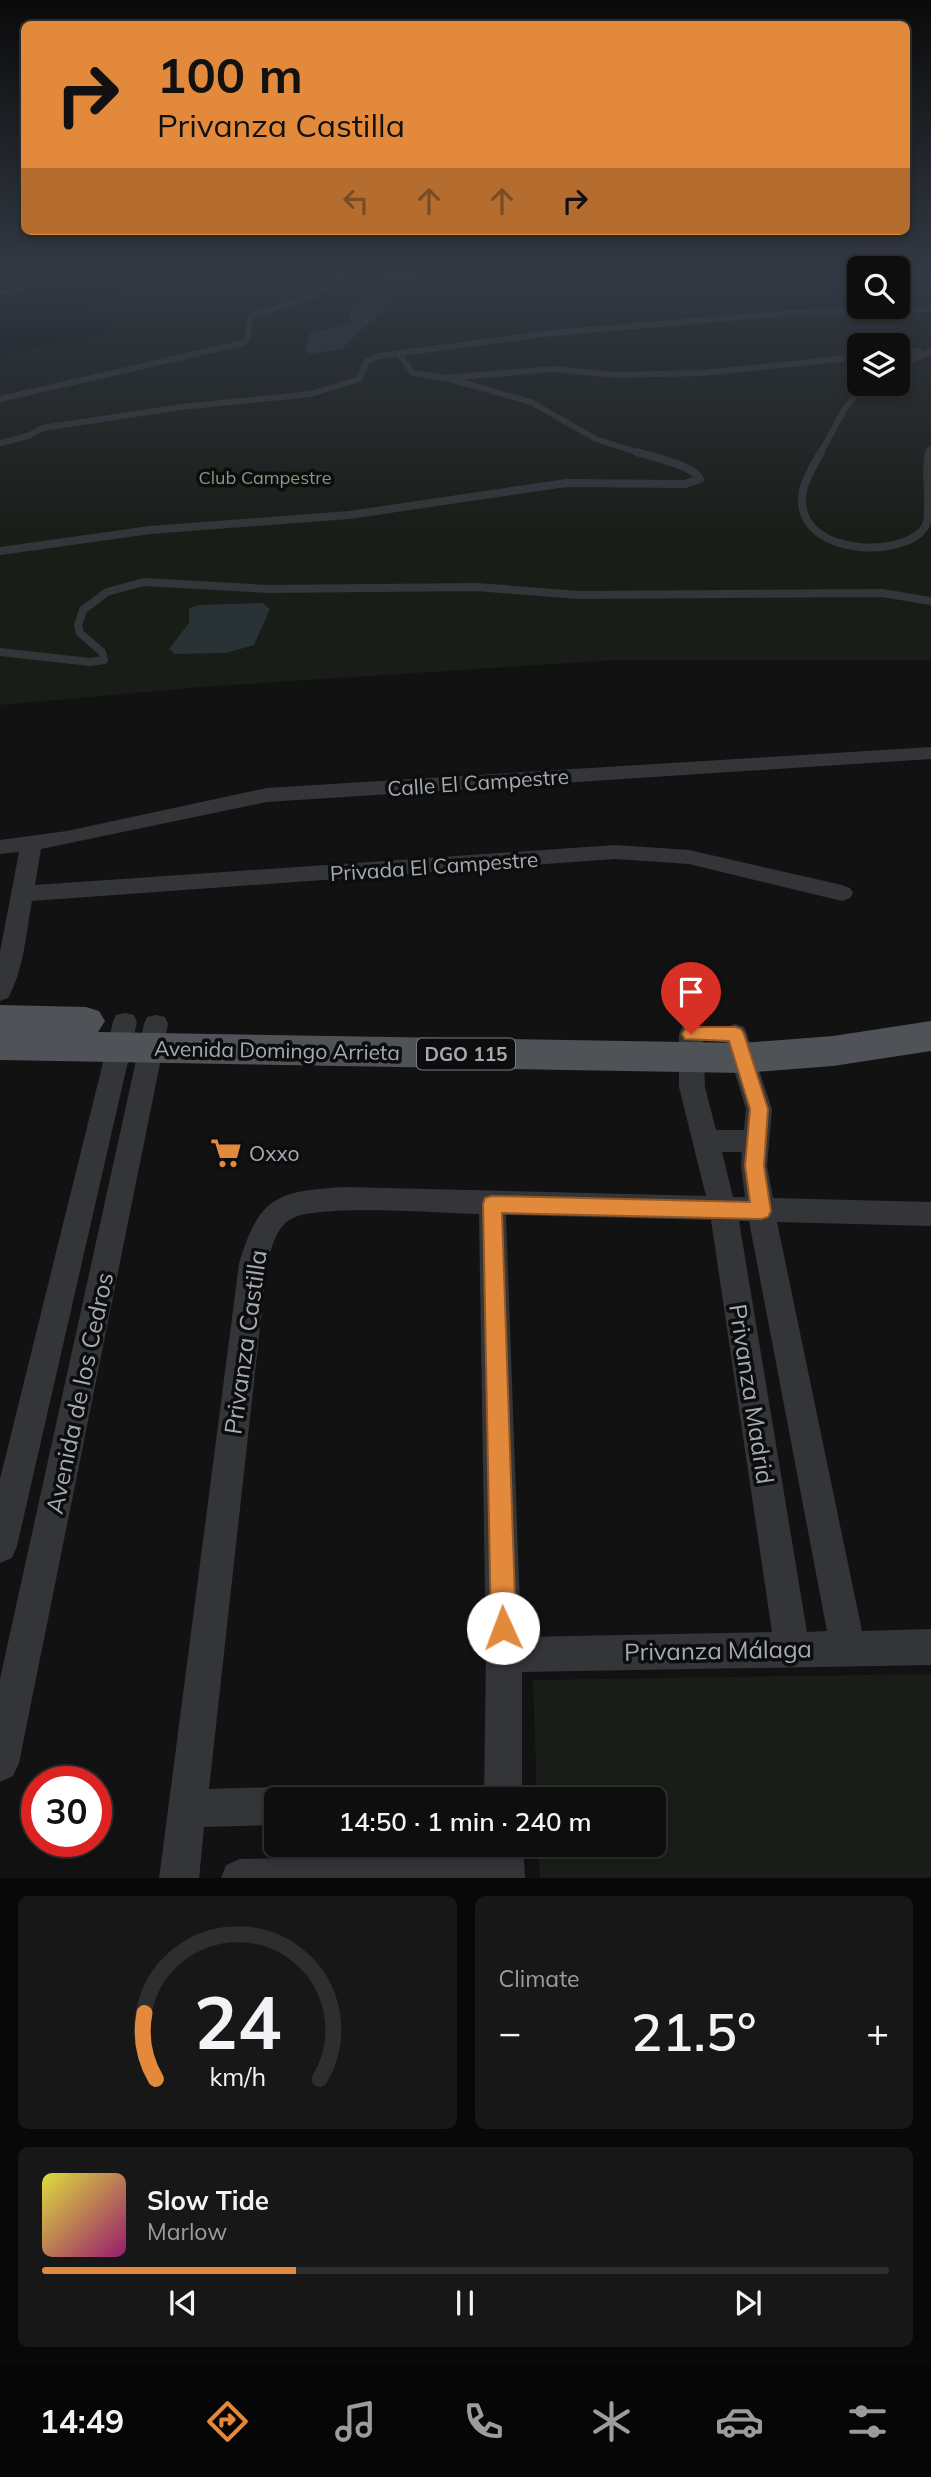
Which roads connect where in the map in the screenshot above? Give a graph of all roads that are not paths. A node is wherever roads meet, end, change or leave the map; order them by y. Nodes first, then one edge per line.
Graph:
1 (175, 359) edge
2 (372, 359) edge
3 (402, 359) edge
4 (843, 359) edge
5 (446, 378) junction
6 (853, 396) edge
7 (0, 399) edge
8 (0, 443) edge
9 (930, 452) edge
10 (0, 551) edge
11 (931, 601) edge
12 (0, 652) edge
13 (931, 752) edge
14 (31, 845) junction
15 (0, 847) edge
16 (842, 892) dead end
17 (21, 894) junction
18 (0, 992) edge
19 (931, 1014) edge
20 (0, 1019) edge
21 (139, 1035) junction
22 (931, 1036) edge
23 (0, 1045) edge
24 (690, 1046) junction
25 (739, 1046) junction
26 (707, 1141) junction
27 (757, 1141) junction
28 (492, 1204) junction
29 (723, 1210) junction
30 (761, 1211) junction
31 (931, 1214) edge
32 (0, 1546) edge
33 (848, 1647) junction
34 (931, 1647) edge
35 (792, 1649) junction
36 (504, 1655) junction
37 (0, 1763) edge
38 (503, 1787) edge
39 (264, 1807) edge
40 (187, 1808) junction
41 (505, 1866) edge
42 (179, 1878) edge
43 (240, 1878) edge

1 - 7 lane
2 - 8 lane
3 - 5 lane
4 - 5 lane
5 - 10 lane
6 - 9 lane
11 - 12 lane
13 - 14 street, Calle El Campestre
14 - 15 street, Calle El Campestre
14 - 17 street
16 - 17 street, Privada El Campestre
17 - 18 street
19 - 25 main road, Avenida Domingo Arrieta / DGO 115
20 - 21 main road, Avenida Domingo Arrieta / DGO 115
21 - 23 main road, Avenida Domingo Arrieta / DGO 115
21 - 24 main road, Avenida Domingo Arrieta / DGO 115
21 - 32 street, Avenida de los Cedros
21 - 37 street, Avenida de los Cedros
22 - 25 main road, Avenida Domingo Arrieta / DGO 115
24 - 25 main road, Avenida Domingo Arrieta / DGO 115
24 - 26 street, Privanza Madrid
25 - 27 street, Privanza Madrid
26 - 27 street
26 - 29 street, Privanza Madrid
27 - 30 street, Privanza Madrid
28 - 29 street, Privanza Castilla
28 - 36 street
28 - 40 street, Privanza Castilla
29 - 30 street, Privanza Castilla
29 - 35 street, Privanza Madrid
30 - 31 street, Privanza Castilla
30 - 33 street, Privanza Madrid
33 - 34 street, Privanza Málaga
33 - 35 street, Privanza Málaga
35 - 36 street, Privanza Málaga
36 - 38 street
39 - 40 street
40 - 42 street, Privanza Castilla
41 - 43 street

